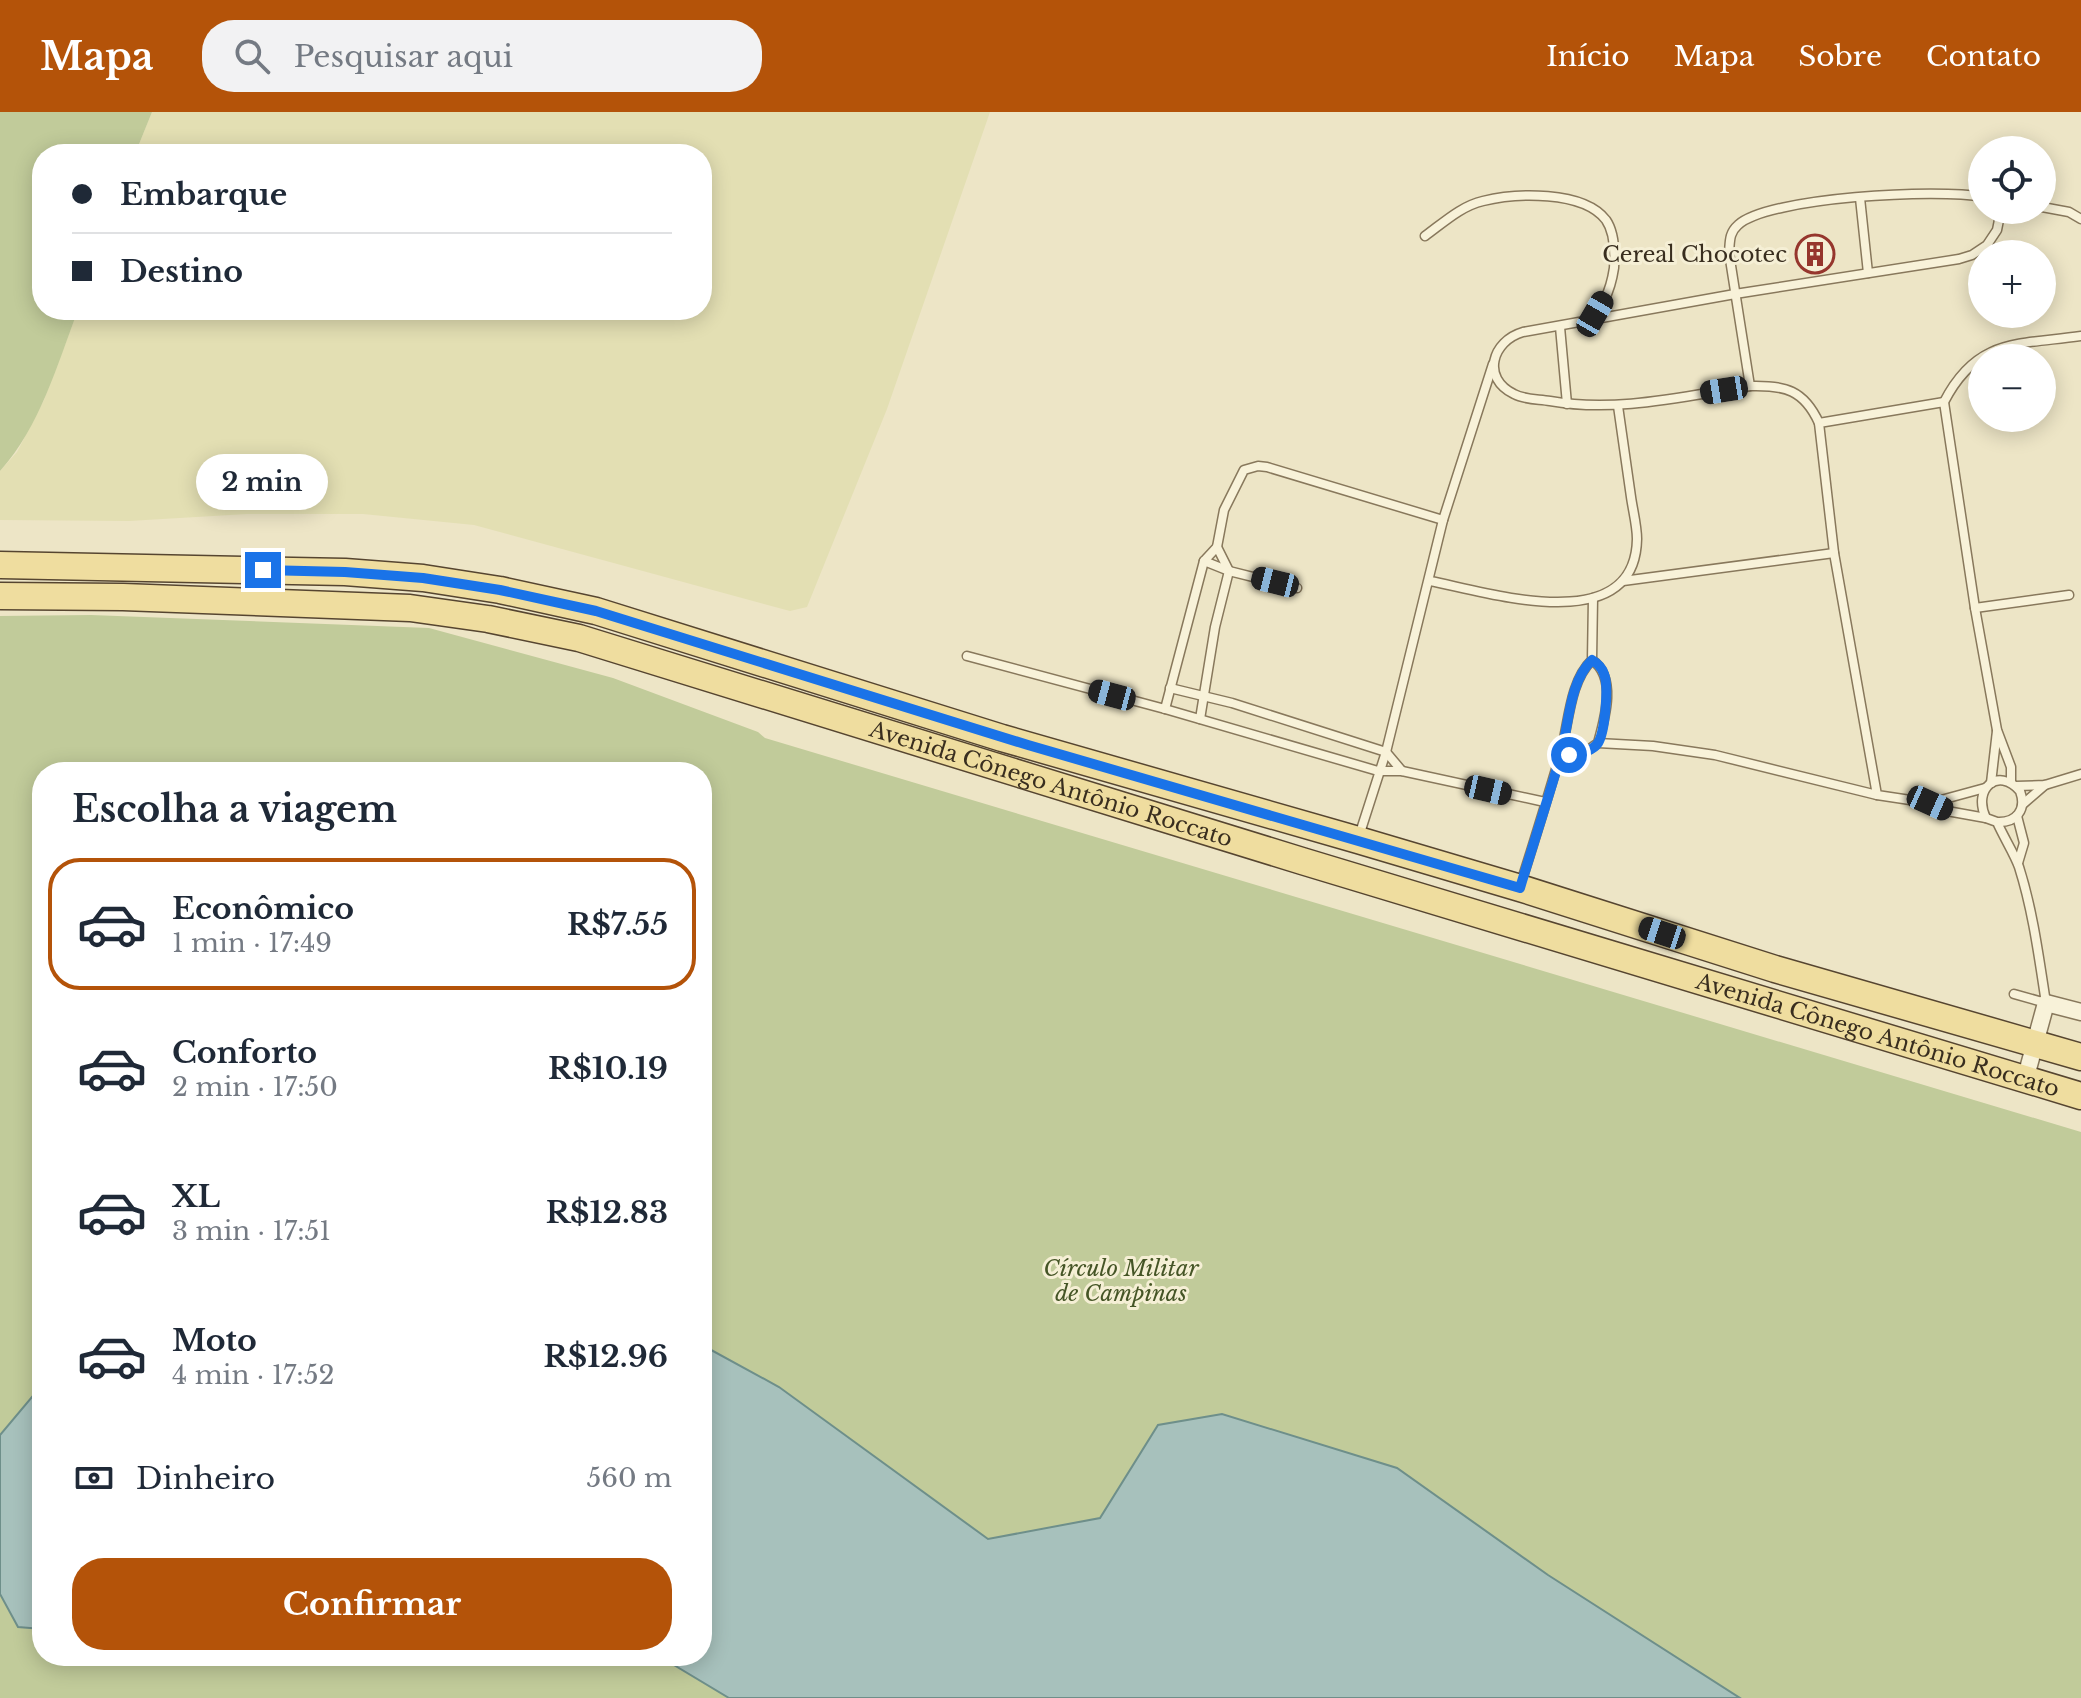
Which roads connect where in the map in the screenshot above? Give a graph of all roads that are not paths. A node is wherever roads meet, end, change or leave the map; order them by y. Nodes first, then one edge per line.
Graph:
1 (1968, 194) edge
2 (1860, 198) junction
3 (2056, 210) edge
4 (2081, 219) edge
5 (1998, 224) edge
6 (1425, 236) dead end
7 (1868, 273) junction
8 (1735, 294) junction
9 (1583, 323) junction
10 (1560, 327) junction
11 (2081, 336) edge
12 (1494, 360) junction
13 (1750, 386) junction
14 (1944, 402) junction
15 (1567, 404) junction
16 (1618, 406) junction
17 (1819, 423) junction
18 (1443, 520) junction
19 (1217, 547) junction
20 (1834, 553) junction
21 (1204, 561) junction
22 (0, 565) edge
23 (1229, 571) junction
24 (1430, 581) junction
25 (1623, 581) junction
26 (1297, 588) dead end
27 (2069, 595) dead end
28 (0, 596) edge
29 (1593, 598) junction
30 (1975, 608) junction
31 (967, 656) dead end
32 (1592, 660) junction
33 (1170, 688) junction
34 (1203, 695) junction
35 (1165, 709) junction
36 (1200, 719) junction
37 (1997, 730) junction
38 (1598, 743) junction
39 (1386, 752) junction
40 (1560, 756) junction
41 (1378, 771) junction
42 (1402, 771) junction
43 (2081, 774) edge
44 (2013, 784) junction
45 (1989, 785) junction
46 (2045, 785) junction
47 (1877, 795) junction
48 (1545, 802) junction
49 (1930, 803) junction
50 (2023, 804) junction
51 (2017, 816) junction
52 (1986, 818) junction
53 (1997, 822) junction
54 (1358, 840) junction
55 (2018, 863) junction
56 (1520, 888) junction
57 (2014, 994) dead end
58 (2046, 1003) junction
59 (2081, 1012) edge
60 (2034, 1044) junction
61 (2081, 1057) edge
62 (2025, 1080) junction
63 (2081, 1096) edge

1 - 2 lane
2 - 7 lane
2 - 8 lane
3 - 4 lane
5 - 7 lane
6 - 9 lane
7 - 8 lane
8 - 9 lane
8 - 13 lane
9 - 10 lane
10 - 12 lane
10 - 15 lane
11 - 14 lane
12 - 15 lane
12 - 18 lane
13 - 16 lane
13 - 17 lane
14 - 17 lane
14 - 30 lane
15 - 16 lane
16 - 25 lane
17 - 20 lane
18 - 19 lane
18 - 24 lane
19 - 21 lane
19 - 23 lane
20 - 25 lane
20 - 47 lane
21 - 23 lane
21 - 33 lane
22 - 54 main road, Avenida Cônego Antônio Roccato
23 - 26 lane
23 - 34 lane
24 - 29 lane
24 - 39 lane
25 - 29 lane
27 - 30 lane
28 - 62 main road, Avenida Cônego Antônio Roccato
29 - 32 lane
30 - 37 lane
31 - 35 lane
32 - 38 lane
32 - 40 lane
33 - 34 lane
33 - 35 lane
34 - 36 lane
34 - 39 lane
35 - 36 lane
36 - 41 lane
37 - 44 lane
37 - 45 lane
38 - 40 lane
38 - 47 lane
39 - 41 lane
39 - 42 lane
40 - 48 lane
41 - 42 lane
41 - 54 lane
42 - 48 lane
43 - 46 lane
44 - 45 lane
44 - 46 lane
44 - 50 lane
45 - 49 lane
45 - 52 lane
46 - 50 lane
47 - 49 lane
48 - 56 lane
49 - 52 lane
50 - 51 lane
51 - 53 lane
51 - 55 lane
52 - 53 lane
53 - 55 lane
54 - 56 main road, Avenida Cônego Antônio Roccato
55 - 58 lane
56 - 60 main road, Avenida Cônego Antônio Roccato
57 - 58 lane
58 - 59 street
58 - 60 street
60 - 61 main road, Avenida Cônego Antônio Roccato
60 - 62 street
62 - 63 main road, Avenida Cônego Antônio Roccato

